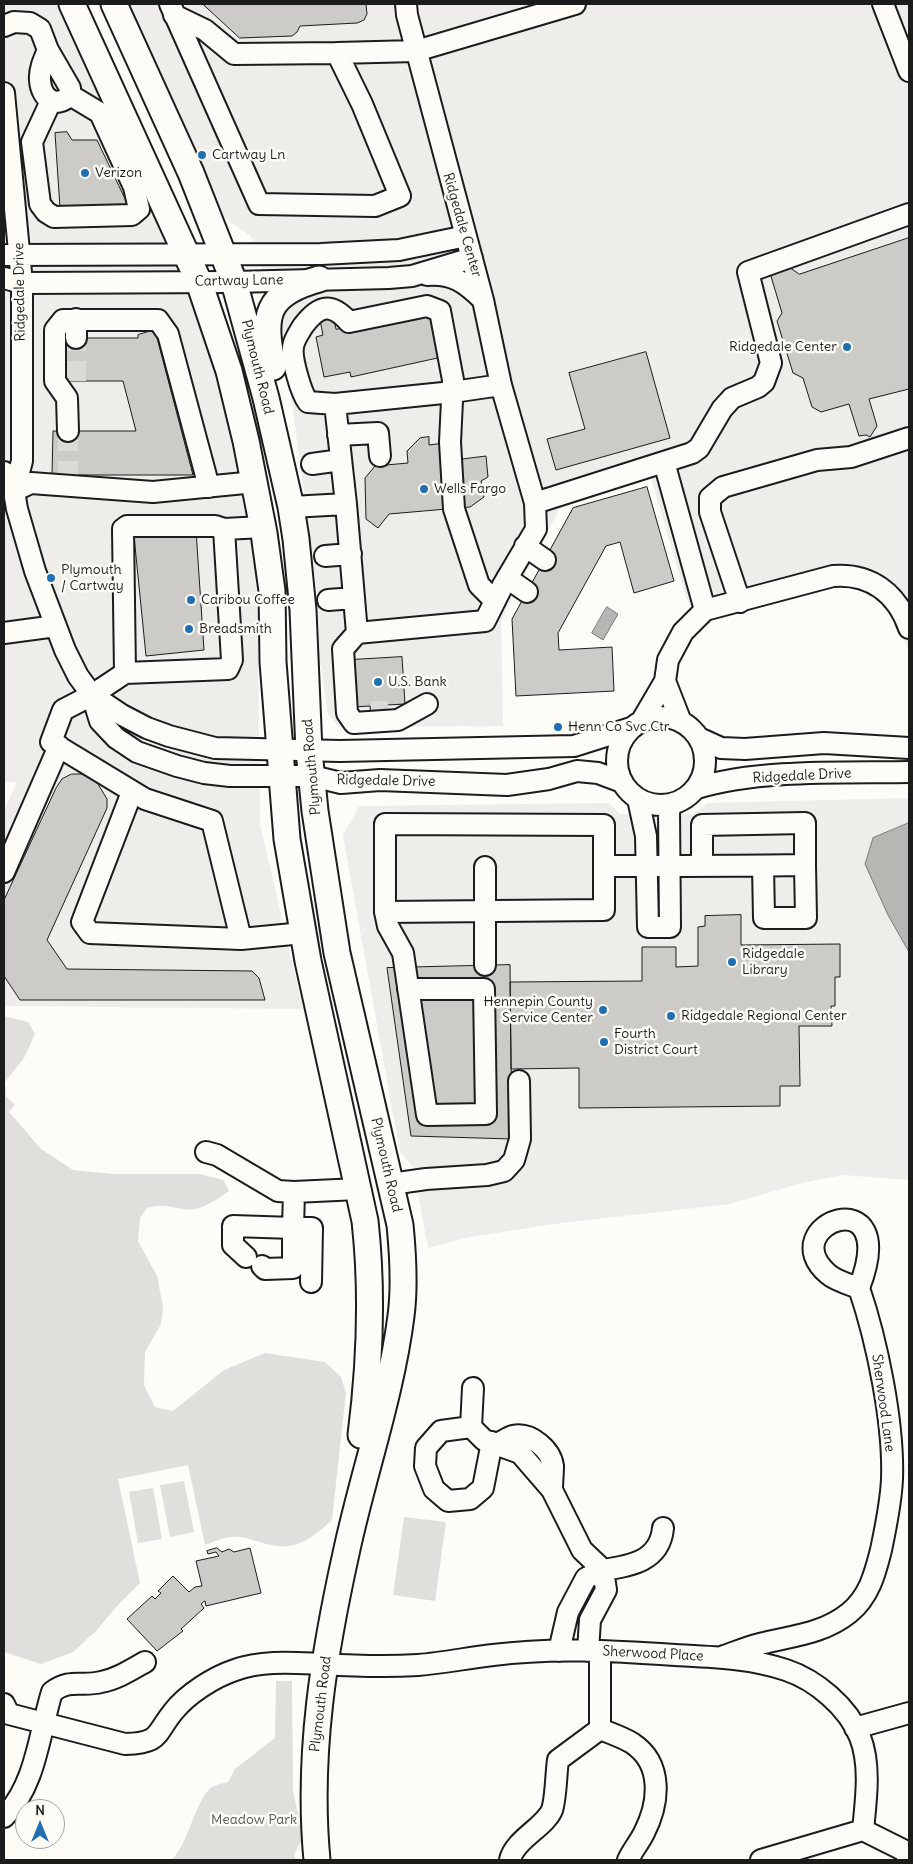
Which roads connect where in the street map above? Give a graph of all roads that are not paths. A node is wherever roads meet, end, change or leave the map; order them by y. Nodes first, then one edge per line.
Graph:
1 (72, 4) edge
2 (114, 4) edge
3 (406, 4) edge
4 (575, 4) edge
5 (883, 4) edge
6 (172, 9) edge
7 (4, 26) edge
8 (48, 50) junction
9 (416, 51) junction
10 (337, 53) junction
11 (909, 71) edge
12 (4, 93) edge
13 (70, 95) junction
14 (51, 101) junction
15 (909, 214) edge
16 (466, 236) junction
17 (185, 254) junction
18 (12, 255) edge
19 (223, 256) junction
20 (472, 258) junction
21 (412, 276) junction
22 (320, 279) junction
23 (13, 280) edge
24 (199, 282) junction
25 (234, 282) junction
26 (483, 300) junction
27 (501, 385) junction
28 (453, 392) junction
29 (335, 404) junction
30 (68, 431) tunnel mouth
31 (338, 435) junction
32 (909, 438) edge
33 (380, 456) dead end
34 (341, 460) junction
35 (664, 462) junction
36 (312, 464) dead end
37 (4, 472) edge
38 (255, 482) junction
39 (209, 487) junction
40 (11, 503) edge
41 (535, 503) junction
42 (346, 504) junction
43 (291, 507) junction
44 (263, 527) junction
45 (224, 529) junction
46 (525, 546) junction
47 (350, 554) junction
48 (325, 556) dead end
49 (545, 560) dead end
50 (507, 578) junction
51 (527, 592) dead end
52 (354, 598) junction
53 (328, 600) dead end
54 (495, 601) junction
55 (740, 602) junction
56 (705, 610) junction
57 (56, 626) junction
58 (909, 628) edge
59 (357, 632) junction
60 (4, 633) edge
61 (125, 673) junction
62 (665, 681) junction
63 (92, 695) junction
64 (427, 704) dead end
65 (347, 713) junction
66 (408, 715) junction
67 (681, 722) junction
68 (636, 725) junction
69 (699, 738) junction
70 (59, 746) junction
71 (909, 748) edge
72 (280, 750) junction
73 (309, 751) junction
74 (909, 772) edge
75 (281, 776) junction
76 (312, 776) junction
77 (622, 782) junction
78 (697, 788) junction
79 (132, 792) junction
80 (638, 799) junction
81 (673, 804) junction
82 (805, 865) junction
83 (604, 866) junction
84 (648, 866) junction
85 (669, 866) junction
86 (702, 866) junction
87 (763, 866) junction
88 (484, 867) dead end
89 (4, 872) edge
90 (485, 911) junction
91 (385, 912) junction
92 (303, 933) junction
93 (241, 939) junction
94 (485, 965) dead end
95 (408, 989) junction
96 (519, 1081) dead end
97 (206, 1152) dead end
98 (391, 1184) junction
99 (358, 1189) junction
100 (294, 1192) junction
101 (293, 1228) junction
102 (311, 1282) dead end
103 (859, 1288) dead end
104 (472, 1388) dead end
105 (471, 1427) junction
106 (495, 1442) junction
107 (663, 1528) dead end
108 (347, 1548) junction
109 (603, 1570) junction
110 (559, 1651) junction
111 (594, 1651) junction
112 (720, 1658) junction
113 (145, 1662) dead end
114 (325, 1664) junction
115 (4, 1704) edge
116 (909, 1713) edge
117 (43, 1723) junction
118 (855, 1728) junction
119 (600, 1729) junction
120 (4, 1817) edge
121 (863, 1830) junction
122 (317, 1860) edge
123 (510, 1860) edge
124 (628, 1860) edge
125 (761, 1860) edge
126 (906, 1860) edge

1 - 17 main road, Plymouth Road
2 - 19 main road, Plymouth Road
3 - 9 street, Ridgedale Center
4 - 9 street
5 - 11 street
6 - 10 street
6 - 10 street
7 - 8 street
8 - 13 street
8 - 14 street
9 - 10 street
9 - 16 street, Ridgedale Center
12 - 18 street, Ridgedale Drive
13 - 14 street
13 - 14 street
15 - 35 street
16 - 19 street, Cartway Lane
16 - 20 street, Ridgedale Center
17 - 18 street, Cartway Lane
17 - 19 street, Cartway Lane
17 - 24 main road, Plymouth Road
18 - 23 street, Ridgedale Drive
19 - 25 main road, Plymouth Road
20 - 21 street, Cartway Lane
20 - 26 street, Ridgedale Center
21 - 22 street, Cartway Lane
21 - 26 street
22 - 25 street, Cartway Lane
22 - 43 main road
23 - 24 street, Cartway Lane
23 - 40 street, Ridgedale Drive
24 - 25 street, Cartway Lane
24 - 38 main road, Plymouth Road
25 - 43 main road, Plymouth Road
26 - 27 street, Ridgedale Center
27 - 28 street
27 - 41 street, Ridgedale Center
28 - 29 street
28 - 29 street
28 - 54 street
29 - 31 street
30 - 39 street
31 - 33 street
31 - 34 street
32 - 55 street
34 - 36 street
34 - 42 street
35 - 41 street
35 - 56 street
37 - 40 street, Ridgedale Drive
38 - 39 street
38 - 44 main road, Plymouth Road
39 - 40 street
40 - 57 street, Ridgedale Drive
41 - 46 street, Ridgedale Center
42 - 43 street
42 - 47 street
43 - 73 main road, Plymouth Road
44 - 45 street
44 - 72 main road, Plymouth Road
45 - 61 street
45 - 61 street
46 - 49 street
46 - 50 street, Ridgedale Center
47 - 48 street
47 - 52 street
50 - 51 street
50 - 54 street, Ridgedale Center
52 - 53 street
52 - 59 street
54 - 59 street, Ridgedale Center
55 - 56 street
55 - 58 street
56 - 62 street
57 - 60 street
57 - 63 street, Ridgedale Drive
59 - 65 street
61 - 63 street
62 - 67 street
62 - 68 street
63 - 70 street
63 - 72 street, Ridgedale Drive
63 - 75 street, Ridgedale Drive
64 - 66 street
65 - 66 street
65 - 66 street
67 - 68 street
67 - 69 street
68 - 73 street, Ridgedale Drive
68 - 77 street
69 - 71 street, Ridgedale Drive
69 - 78 street
70 - 79 street
70 - 89 street
72 - 73 street, Ridgedale Drive
72 - 75 main road, Plymouth Road
73 - 76 main road, Plymouth Road
74 - 78 street, Ridgedale Drive
75 - 76 street, Ridgedale Drive
75 - 92 main road, Plymouth Road
76 - 77 street, Ridgedale Drive
76 - 98 main road, Plymouth Road
77 - 80 street
78 - 81 street
79 - 93 street
79 - 93 street
80 - 81 street
80 - 84 street
81 - 85 street
82 - 86 street
82 - 87 street
82 - 87 street
83 - 84 street
83 - 90 street
83 - 91 street
84 - 85 street
84 - 85 street
85 - 86 street
86 - 87 street
88 - 90 street
90 - 91 street
90 - 94 street
91 - 95 street
92 - 93 street
92 - 99 main road, Plymouth Road
95 - 95 street
96 - 98 street
97 - 100 street
98 - 99 main road
98 - 108 main road, Plymouth Road
99 - 100 street
99 - 108 main road, Plymouth Road
100 - 101 street
101 - 101 street
101 - 102 street
103 - 112 street, Sherwood Lane
104 - 105 street
105 - 106 street
105 - 106 street
106 - 109 street
107 - 109 street
108 - 114 main road, Plymouth Road
109 - 110 street
109 - 111 street
110 - 111 street, Sherwood Place
110 - 114 street, Sherwood Place
111 - 112 street, Sherwood Place
111 - 119 street
112 - 118 street, Sherwood Place
113 - 117 street
114 - 117 street, Sherwood Place
114 - 122 main road, Plymouth Road
115 - 117 street, Sherwood Place
116 - 118 street
117 - 120 street
118 - 121 street, Sherwood Place
119 - 123 street
119 - 124 street
121 - 125 street
121 - 126 street

